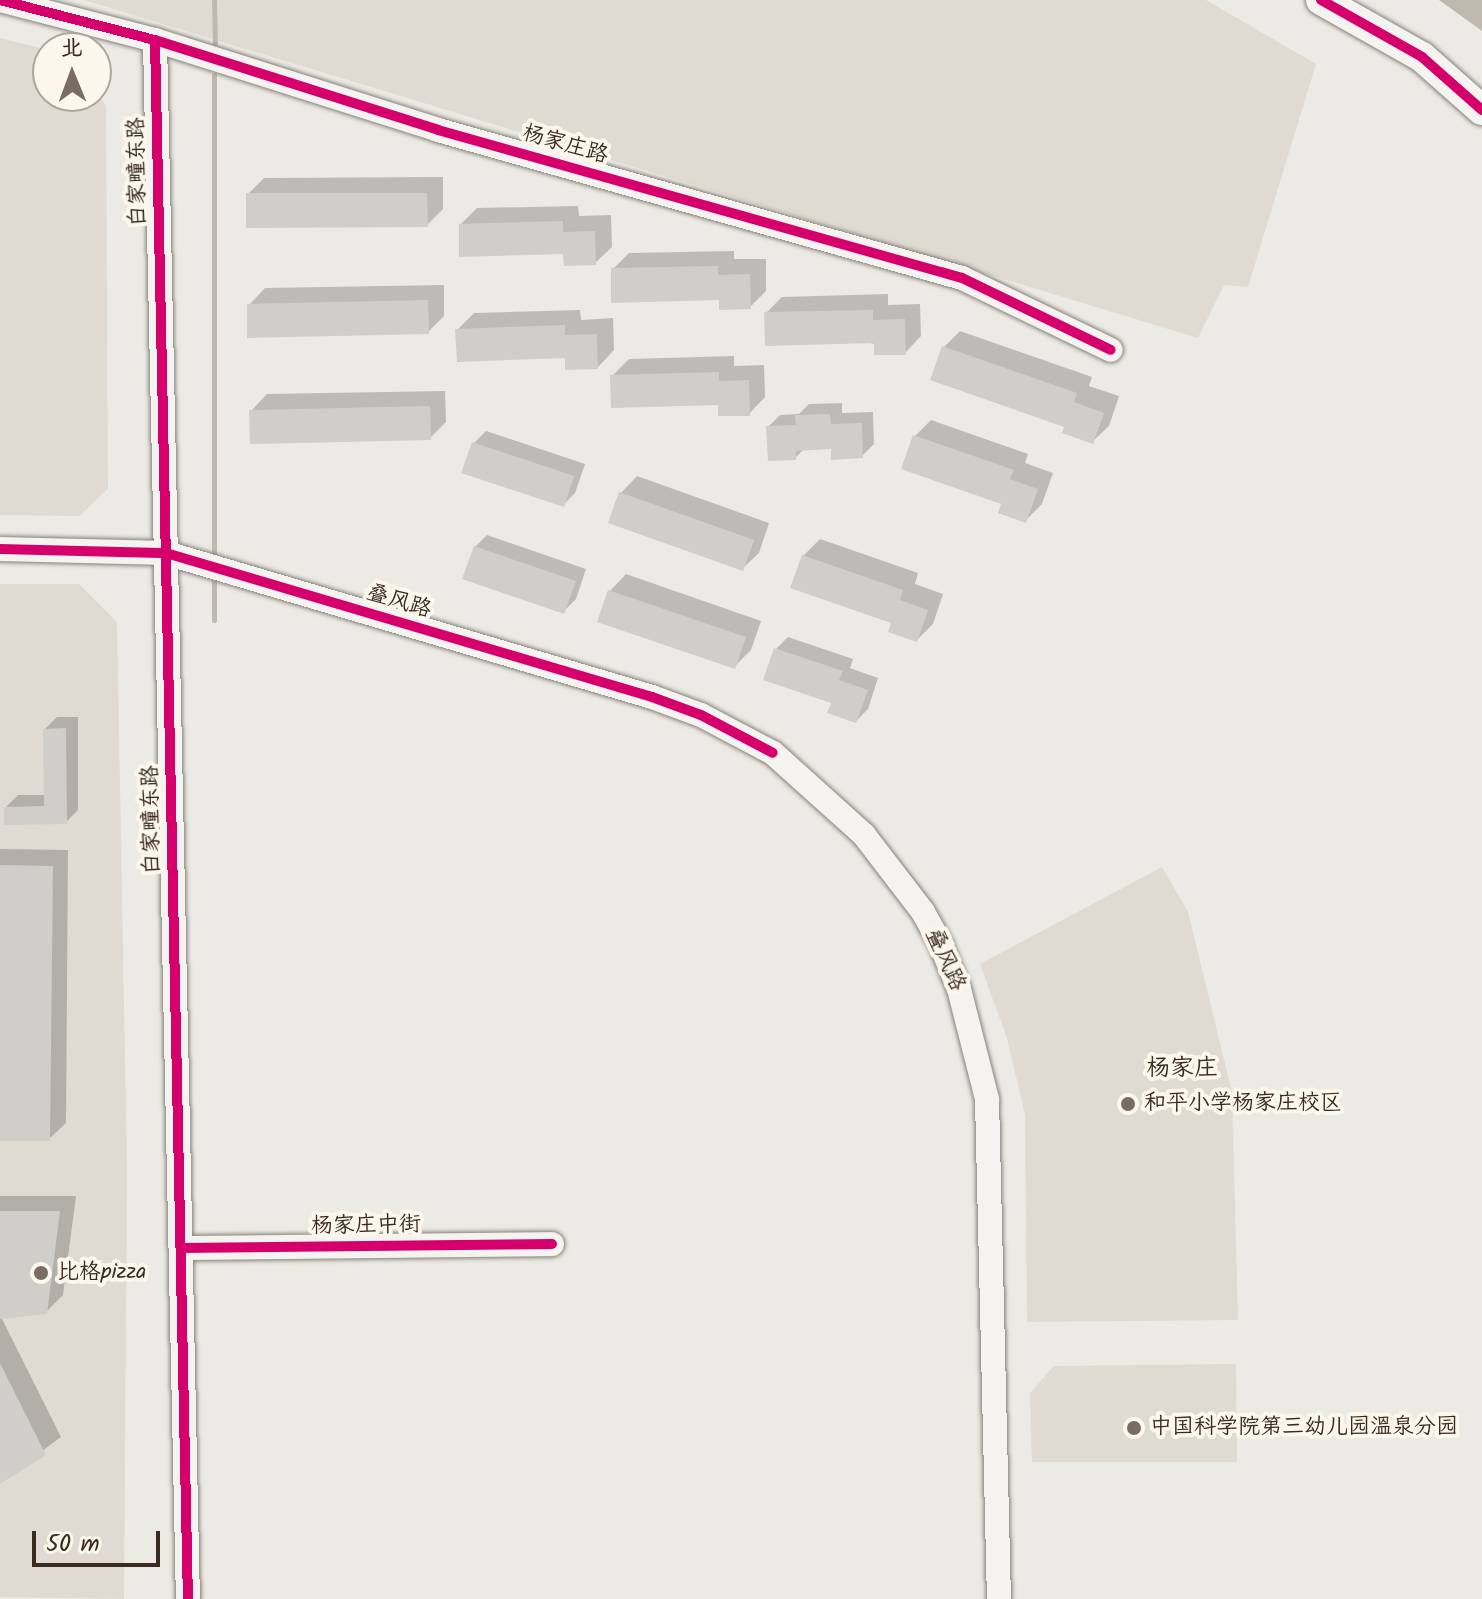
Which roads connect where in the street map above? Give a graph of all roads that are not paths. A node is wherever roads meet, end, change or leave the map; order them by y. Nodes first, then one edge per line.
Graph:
1 (0, 0) edge
2 (1321, 0) edge
3 (155, 40) junction
4 (1482, 110) edge
5 (1111, 350) dead end
6 (0, 549) edge
7 (166, 553) junction
8 (552, 1244) dead end
9 (181, 1248) junction
10 (188, 1599) edge
11 (999, 1599) edge

1 - 3 street, 杨家庄路
2 - 4 main road
3 - 5 street, 杨家庄路
3 - 7 street, 白家疃东路
6 - 7 street, 叠风路
7 - 9 street, 白家疃东路
7 - 11 street, 叠风路
8 - 9 street, 杨家庄中街
9 - 10 street, 白家疃东路

